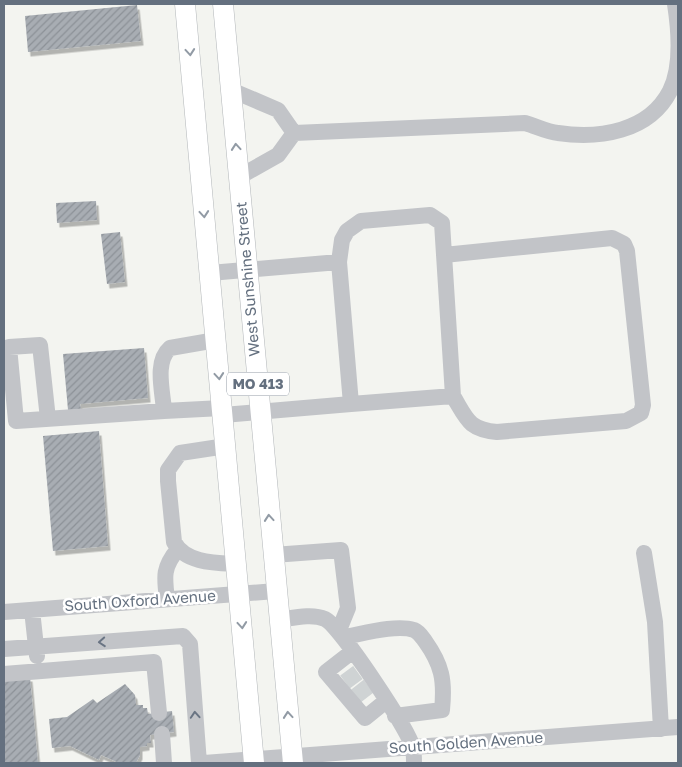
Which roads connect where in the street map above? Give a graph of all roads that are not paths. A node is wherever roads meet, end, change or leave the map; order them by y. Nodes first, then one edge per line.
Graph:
1 (185, 4) edge
2 (223, 4) edge
3 (674, 4) edge
4 (231, 90) junction
5 (294, 132) junction
6 (239, 177) junction
7 (444, 255) junction
8 (339, 262) junction
9 (248, 271) junction
10 (210, 273) junction
11 (216, 340) junction
12 (453, 396) junction
13 (351, 404) junction
14 (260, 410) junction
15 (164, 411) junction
16 (223, 411) junction
17 (48, 419) junction
18 (226, 446) junction
19 (178, 549) junction
20 (644, 553) dead end
21 (273, 555) junction
22 (236, 564) junction
23 (276, 590) junction
24 (239, 594) junction
25 (166, 599) junction
26 (32, 610) junction
27 (4, 612) edge
28 (279, 620) junction
29 (345, 640) junction
30 (36, 647) junction
31 (4, 649) edge
32 (38, 670) junction
33 (4, 674) edge
34 (386, 701) junction
35 (159, 713) dead end
36 (396, 716) junction
37 (678, 728) edge
38 (661, 729) junction
39 (162, 734) dead end
40 (414, 755) edge
41 (292, 760) edge
42 (254, 762) edge
43 (164, 763) edge
44 (199, 763) edge
45 (204, 763) edge

1 -> 10 main road, MO 413
2 - 4 main road, West Sunshine Street / MO 413
3 - 5 street
4 - 5 street
6 -> 4 main road, West Sunshine Street / MO 413
5 - 6 street
6 - 9 main road, West Sunshine Street / MO 413
7 - 8 street
7 - 12 street
7 - 12 street
8 - 9 street
8 - 13 street
9 - 10 street
9 - 14 main road, West Sunshine Street / MO 413
10 - 11 main road, MO 413
11 - 15 street
11 -> 16 main road, MO 413
12 - 13 street
13 - 14 street
14 - 16 street
21 -> 14 main road, West Sunshine Street / MO 413
15 - 16 street
15 - 17 street
16 - 18 main road, MO 413
17 - 17 street
18 - 19 street
18 - 22 main road, MO 413
19 - 22 street
19 - 25 street
20 - 38 street
21 - 23 main road, West Sunshine Street / MO 413
21 - 29 street
22 - 24 main road, MO 413
23 - 24 street, South Oxford Avenue
23 - 28 main road, West Sunshine Street / MO 413
24 - 25 street, South Oxford Avenue
24 -> 42 main road, MO 413
25 - 26 street, South Oxford Avenue
26 - 27 street, South Oxford Avenue
26 - 30 street
28 - 29 street
41 -> 28 main road, West Sunshine Street / MO 413
29 - 34 street
29 - 34 street
29 - 36 street
30 - 31 street
30 - 32 street
44 -> 30 street
32 - 33 street
32 - 35 street
34 - 36 street
36 - 40 street
37 - 38 street, South Golden Avenue
38 - 40 street, South Golden Avenue
39 - 43 street
40 - 41 street, South Golden Avenue
41 - 42 street, South Golden Avenue
42 - 45 street, South Golden Avenue

